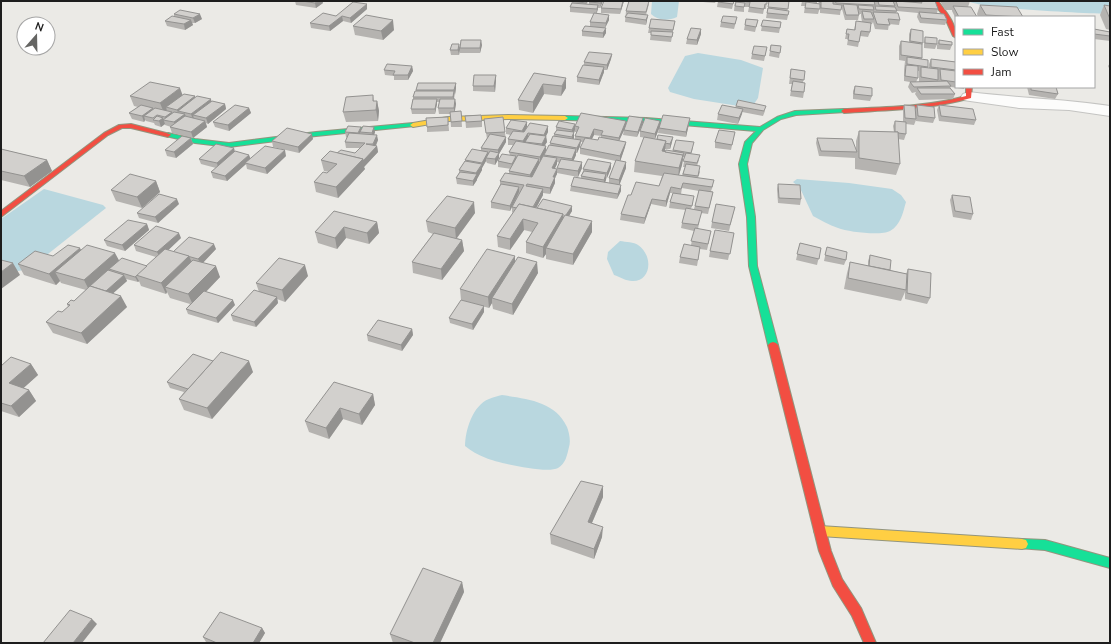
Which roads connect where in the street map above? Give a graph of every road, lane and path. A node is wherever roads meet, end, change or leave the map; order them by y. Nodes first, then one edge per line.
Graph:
1 (935, 1) edge
2 (955, 34) edge
3 (969, 92) edge
4 (1110, 111) edge
5 (761, 129) junction
6 (1, 215) edge
7 (820, 531) junction
8 (1110, 563) edge
9 (870, 643) edge

1 - 2 street
3 - 4 street
3 - 5 street
5 - 6 street
5 - 7 street
7 - 8 street
7 - 9 street

